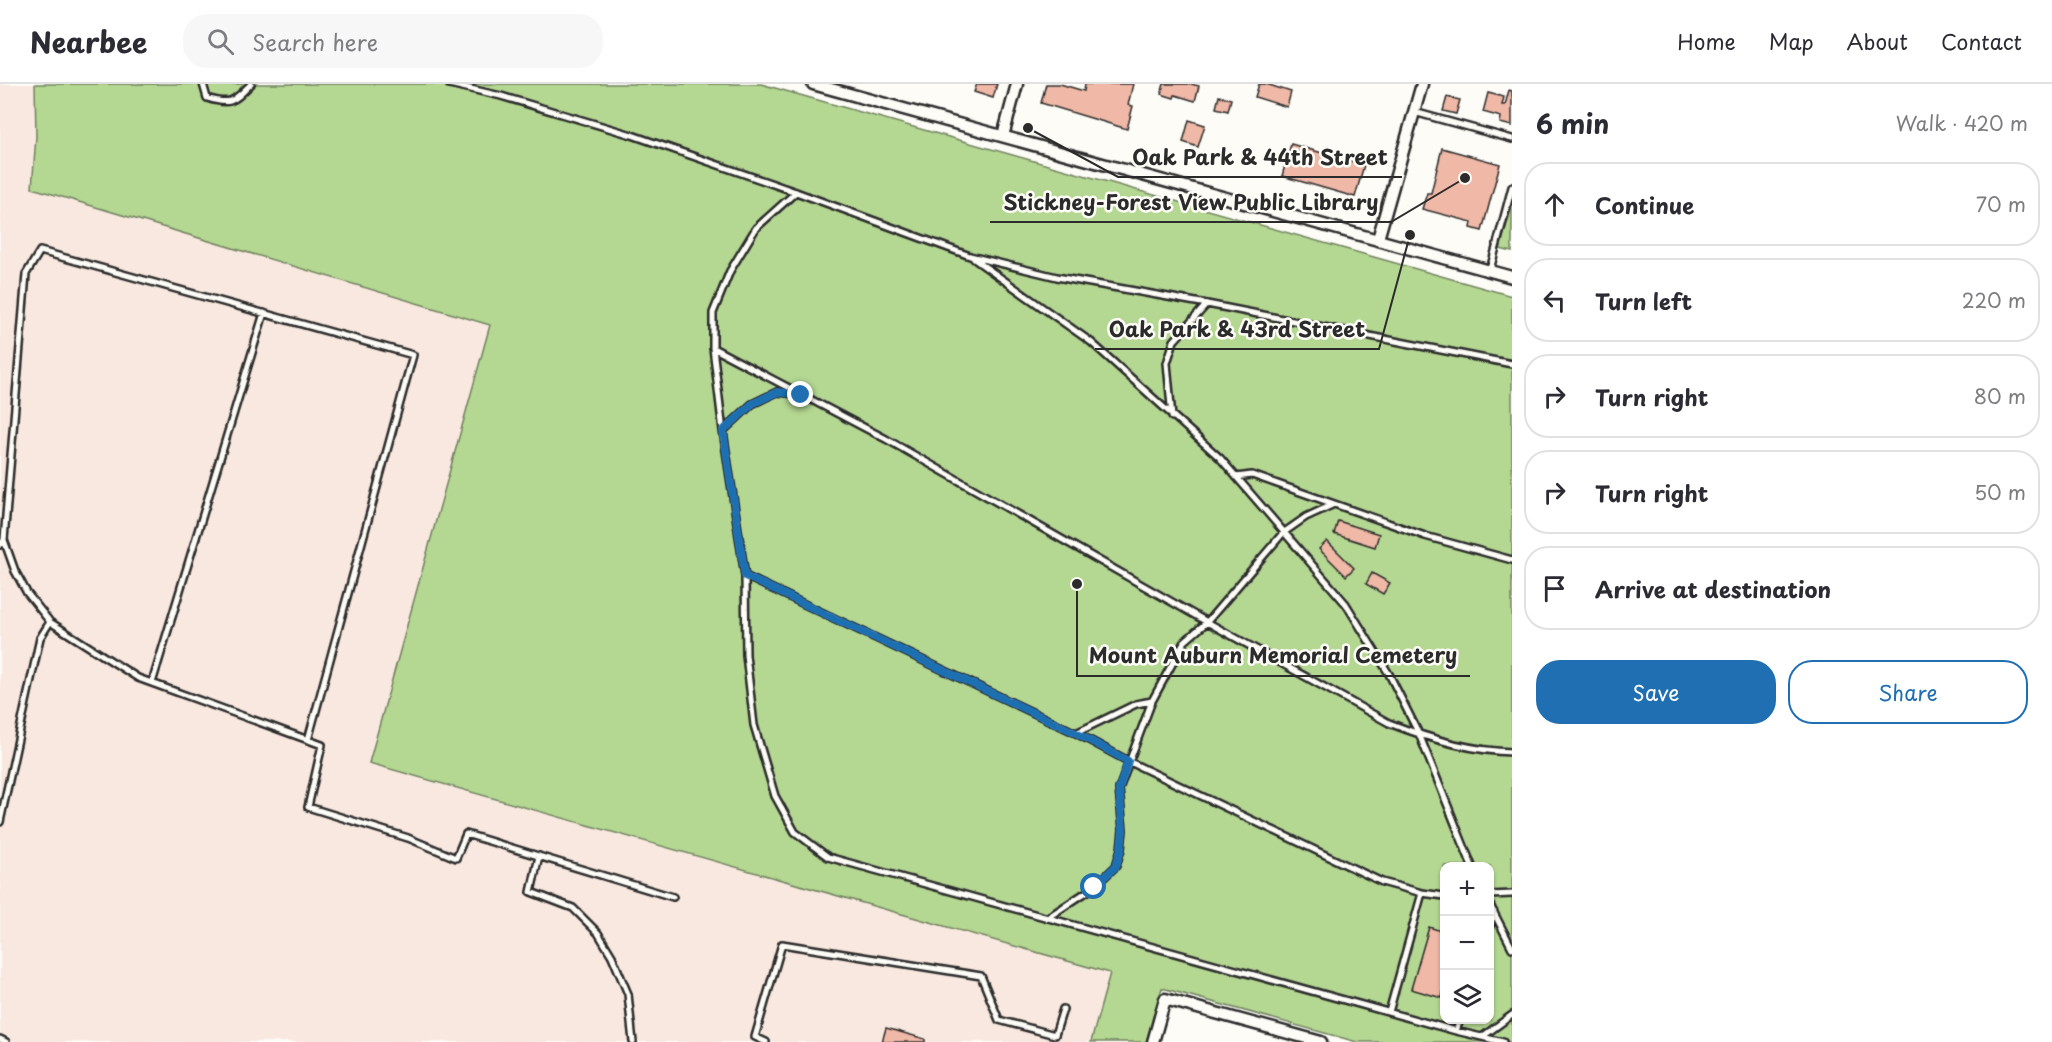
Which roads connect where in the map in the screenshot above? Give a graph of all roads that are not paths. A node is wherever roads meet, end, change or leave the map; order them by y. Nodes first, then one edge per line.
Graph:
1 (203, 84) edge
2 (251, 84) edge
3 (449, 84) edge
4 (813, 84) edge
5 (1017, 84) edge
6 (1422, 84) edge
7 (1414, 112) junction
8 (1003, 136) junction
9 (1512, 139) edge
10 (1512, 187) edge
11 (796, 192) junction
12 (1378, 239) junction
13 (970, 256) junction
14 (1490, 270) junction
15 (1512, 276) edge
16 (1207, 304) junction
17 (264, 314) junction
18 (713, 348) junction
19 (1512, 364) edge
20 (801, 395) junction
21 (1172, 417) junction
22 (723, 431) junction
23 (1236, 477) junction
24 (1332, 504) junction
25 (1283, 533) junction
26 (2, 543) edge
27 (1512, 560) edge
28 (745, 576) junction
29 (50, 622) junction
30 (1207, 622) junction
31 (152, 683) junction
32 (1152, 701) junction
33 (1076, 733) junction
34 (1419, 734) junction
35 (308, 740) junction
36 (1512, 752) edge
37 (1128, 761) junction
38 (0, 822) edge
39 (539, 856) junction
40 (1470, 862) edge
41 (1422, 893) junction
42 (1512, 894) edge
43 (1440, 895) edge
44 (1494, 895) edge
45 (673, 897) dead end
46 (1494, 912) edge
47 (1047, 918) junction
48 (1512, 948) edge
49 (1064, 1008) dead end
50 (1389, 1012) junction
51 (1512, 1015) edge
52 (1459, 1024) edge
53 (1456, 1031) junction
54 (1482, 1037) junction
55 (0, 1039) edge
56 (754, 1039) edge
57 (6, 1042) edge
58 (633, 1042) edge
59 (766, 1042) edge
60 (1153, 1042) edge
61 (1321, 1042) edge
62 (1503, 1042) edge

1 - 2 lane
3 - 11 lane
4 - 8 street
5 - 8 street
6 - 7 street
7 - 9 lane
7 - 12 street
8 - 12 street
10 - 14 lane
11 - 13 lane
11 - 18 lane
12 - 14 street
13 - 16 lane
13 - 21 lane
14 - 15 street
16 - 19 lane
16 - 21 lane
17 - 26 lane
17 - 31 lane
17 - 35 lane
18 - 20 lane
18 - 22 lane
20 - 22 lane
20 - 30 lane
21 - 23 lane
22 - 28 lane
23 - 24 lane
23 - 25 lane
24 - 25 lane
24 - 27 lane
25 - 30 lane
25 - 34 lane
26 - 29 lane
28 - 33 lane
28 - 47 lane
29 - 31 lane
29 - 38 lane
30 - 32 lane
30 - 34 lane
31 - 35 lane
32 - 33 lane
32 - 37 lane
33 - 37 lane
34 - 36 lane
34 - 40 lane
35 - 39 lane
37 - 41 lane
37 - 47 lane
39 - 45 lane
39 - 58 lane
41 - 43 lane
41 - 50 lane
42 - 44 lane
46 - 48 lane
47 - 50 lane
49 - 56 lane
50 - 53 lane
51 - 54 lane
52 - 53 lane
53 - 54 lane
54 - 62 lane
55 - 57 lane
56 - 59 lane
60 - 61 street

